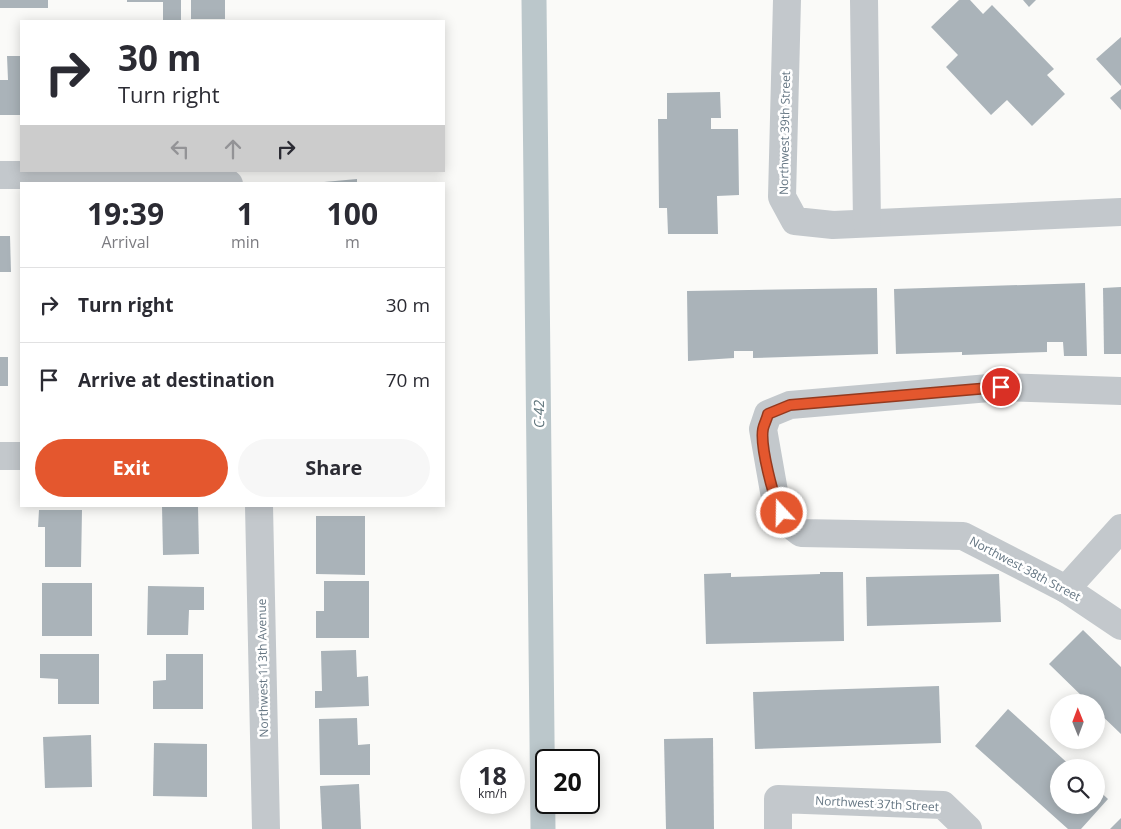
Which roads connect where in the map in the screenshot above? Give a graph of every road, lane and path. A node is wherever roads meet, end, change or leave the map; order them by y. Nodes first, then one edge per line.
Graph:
1 (787, 0) edge
2 (864, 0) edge
3 (0, 175) edge
4 (227, 182) edge
5 (1121, 212) edge
6 (867, 224) junction
7 (1121, 391) edge
8 (0, 456) edge
9 (20, 456) edge
10 (259, 507) edge
11 (1121, 528) edge
12 (1066, 589) junction
13 (1121, 626) edge
14 (266, 829) edge
15 (778, 829) edge
16 (968, 829) edge

1 - 6 street, Northwest 39th Street
2 - 6 street
3 - 4 street
5 - 6 street, Northwest 39th Street
7 - 12 street, Northwest 38th Street
8 - 9 street
10 - 14 street, Northwest 113th Avenue
11 - 12 street
12 - 13 street, Northwest 38th Street
15 - 16 street, Northwest 37th Street

